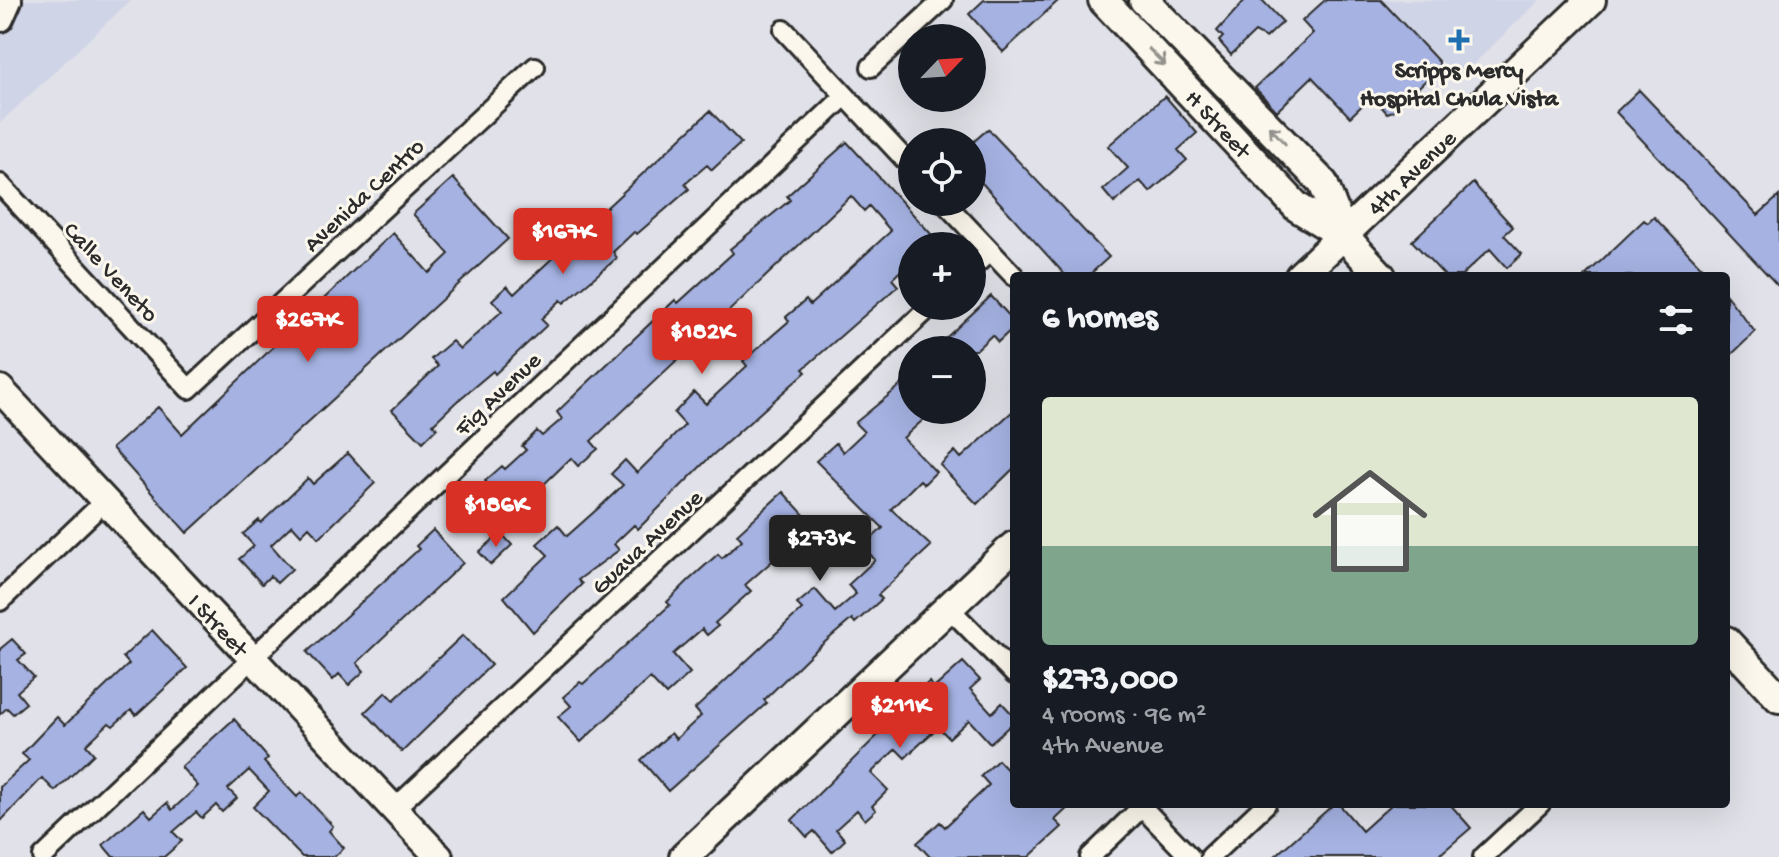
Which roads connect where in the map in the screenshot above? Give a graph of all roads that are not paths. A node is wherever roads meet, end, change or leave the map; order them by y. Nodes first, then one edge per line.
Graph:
1 (8, 0) edge
2 (943, 0) edge
3 (1103, 0) edge
4 (1144, 0) edge
5 (1591, 0) edge
6 (0, 18) edge
7 (784, 30) dead end
8 (535, 67) dead end
9 (871, 67) dead end
10 (845, 96) junction
11 (898, 152) edge
12 (0, 184) edge
13 (957, 216) edge
14 (1344, 236) junction
15 (990, 251) junction
16 (986, 255) edge
17 (1010, 272) edge
18 (1304, 272) edge
19 (1377, 272) edge
20 (916, 320) edge
21 (0, 389) edge
22 (189, 389) joint
23 (105, 501) junction
24 (1010, 550) edge
25 (0, 601) edge
26 (949, 608) junction
27 (1730, 645) edge
28 (252, 659) junction
29 (1010, 670) edge
30 (1779, 698) edge
31 (1138, 808) edge
32 (1144, 808) edge
33 (1262, 808) edge
34 (1536, 808) edge
35 (394, 809) junction
36 (43, 857) edge
37 (439, 857) edge
38 (684, 857) edge
39 (1090, 857) edge
40 (1190, 857) edge
41 (1210, 857) edge
42 (1483, 857) edge

1 - 6 street
2 - 9 street
3 -> 14 main road, H Street
14 -> 4 main road, H Street
5 - 14 main road, 4th Avenue
7 - 10 street
8 - 22 street, Avenida Centro
10 - 11 street
10 - 28 street, Fig Avenue
12 - 22 street, Calle Veneto
13 - 15 street
14 - 18 main road, 4th Avenue
14 - 19 main road, H Street
15 - 16 street
15 - 17 street
20 - 35 street, Guava Avenue
21 - 23 street, I Street
23 - 25 street
23 - 28 street, I Street
24 - 26 main road
26 - 29 street
26 - 38 main road
27 - 30 main road
28 - 35 street, I Street
28 - 36 street, Fig Avenue
31 - 39 street
32 - 40 street
33 - 41 street
34 - 42 street
35 - 37 street, I Street

